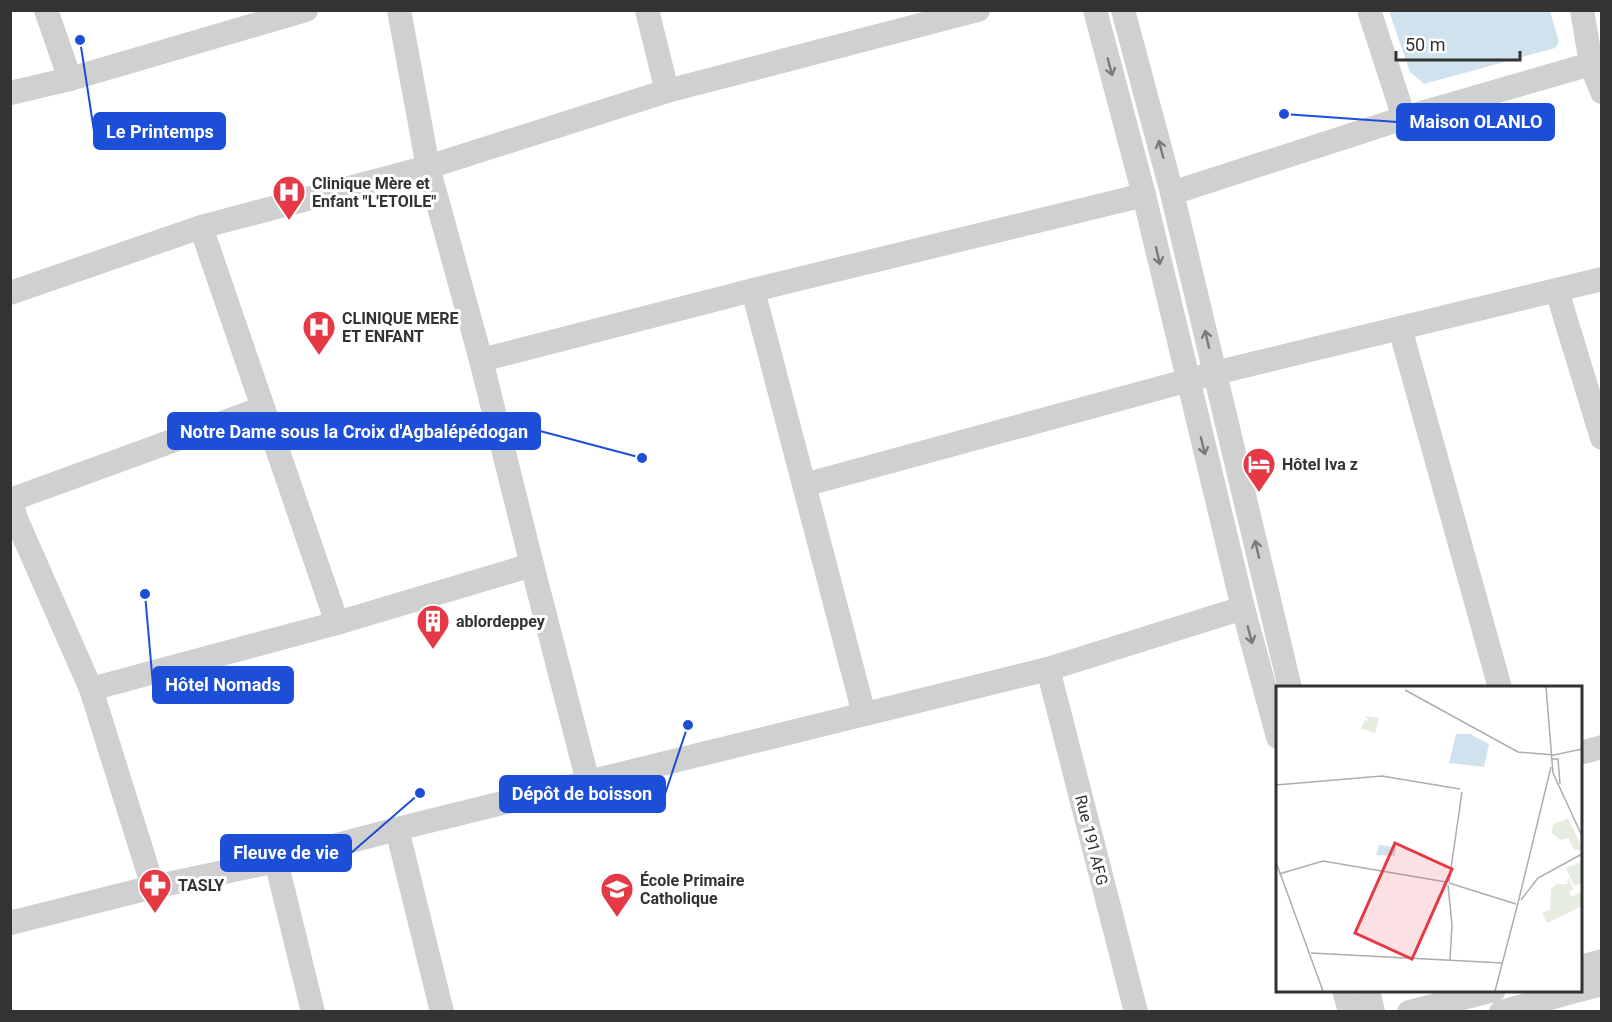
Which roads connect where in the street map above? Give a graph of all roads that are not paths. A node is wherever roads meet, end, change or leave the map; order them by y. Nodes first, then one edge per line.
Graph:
1 (46, 10) edge
2 (306, 10) edge
3 (399, 10) edge
4 (647, 10) edge
5 (978, 10) edge
6 (1095, 10) edge
7 (1123, 10) edge
8 (1369, 10) edge
9 (1582, 10) edge
10 (885, 21) edge
11 (1591, 64) junction
12 (70, 79) junction
13 (667, 91) junction
14 (1602, 92) edge
15 (10, 93) edge
16 (1404, 118) junction
17 (428, 166) junction
18 (1172, 193) junction
19 (1144, 195) junction
20 (201, 227) junction
21 (1602, 279) edge
22 (753, 290) junction
23 (1557, 291) junction
24 (10, 293) edge
25 (1400, 328) junction
26 (481, 360) junction
27 (1215, 373) junction
28 (1188, 380) junction
29 (263, 408) junction
30 (1602, 438) edge
31 (804, 485) junction
32 (10, 500) edge
33 (531, 565) junction
34 (1243, 608) junction
35 (337, 623) junction
36 (1048, 669) junction
37 (1290, 686) edge
38 (1500, 686) edge
39 (91, 689) junction
40 (864, 714) junction
41 (1276, 730) edge
42 (1602, 747) edge
43 (1582, 753) edge
44 (588, 782) junction
45 (397, 829) junction
46 (276, 861) junction
47 (153, 887) junction
48 (10, 923) edge
49 (1602, 961) edge
50 (1582, 967) edge
51 (1602, 984) edge
52 (1582, 989) edge
53 (1345, 992) edge
54 (1368, 992) edge
55 (1486, 992) edge
56 (1572, 992) edge
57 (313, 1011) edge
58 (442, 1011) edge
59 (1136, 1011) edge
60 (1350, 1011) edge
61 (1373, 1011) edge
62 (1409, 1011) edge
63 (1501, 1011) edge

1 - 12 street
2 - 12 street
3 - 17 street
4 - 13 street
5 - 10 street
6 -> 19 street
18 -> 7 street
8 - 16 street
9 - 11 street
10 - 13 street
11 - 14 street
11 - 16 street
12 - 15 street
13 - 17 street
16 - 18 street
17 - 20 street
17 - 26 street
27 -> 18 street
19 - 22 street
19 -> 28 street
20 - 24 street
20 - 29 street
21 - 23 street
22 - 26 street
22 - 31 street
23 - 25 street
23 - 30 street
25 - 27 street
25 - 38 street
26 - 33 street
27 - 28 street
37 -> 27 street
28 - 31 street
28 -> 34 street
29 - 32 street
29 - 35 street
31 - 40 street
32 - 39 street
33 - 35 street
33 - 44 street
34 - 36 street
34 -> 41 street
35 - 39 street
36 - 40 street
36 - 59 street, Rue 191 AFG
39 - 47 street
40 - 44 street
42 - 43 street
44 - 45 street
45 - 46 street
45 - 58 street
46 - 47 street
46 - 57 street
47 - 48 street
49 - 50 street
51 - 52 street
53 - 60 street
54 - 61 street
55 - 62 street
56 - 63 street

